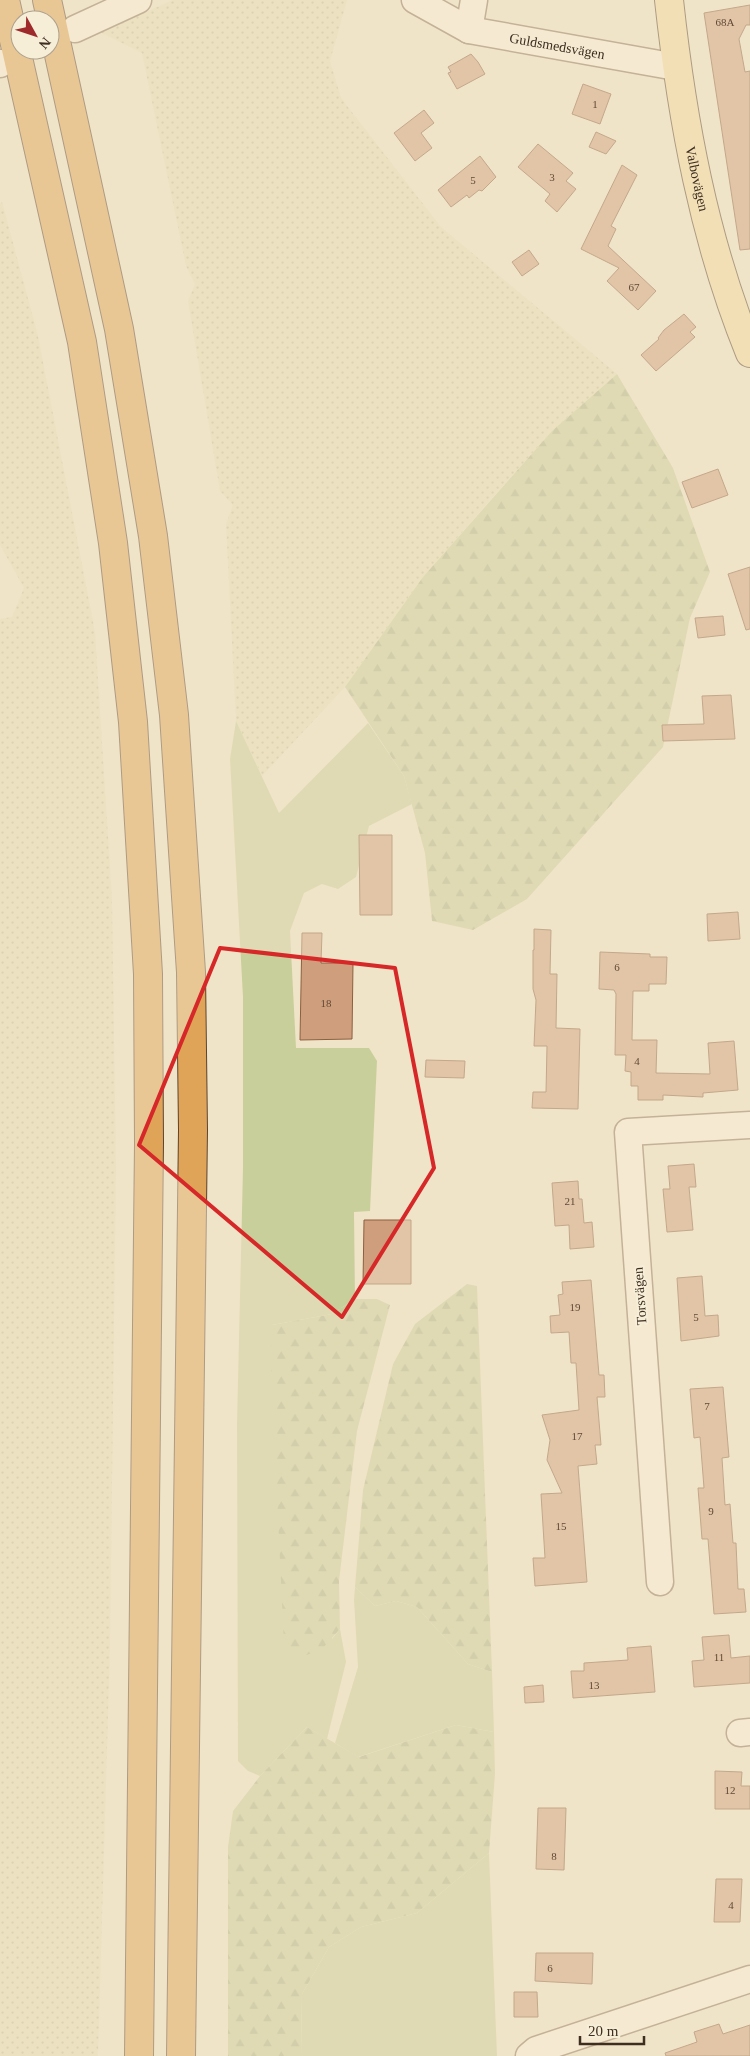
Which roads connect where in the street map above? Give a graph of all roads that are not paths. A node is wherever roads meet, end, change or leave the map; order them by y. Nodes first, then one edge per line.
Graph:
1 (5, 0) edge
2 (47, 0) edge
3 (138, 0) edge
4 (415, 0) edge
5 (474, 0) edge
6 (669, 0) edge
7 (75, 29) dead end
8 (469, 30) junction
9 (676, 67) junction
10 (750, 353) edge
11 (750, 1125) edge
12 (660, 1582) dead end
13 (750, 1979) edge
14 (138, 2056) edge
15 (181, 2056) edge
16 (529, 2056) edge

1 - 14 highway
2 - 15 highway
3 - 7 street
4 - 8 street, Guldsmedsvägen
5 - 8 street
6 - 9 main road, Valbovägen
8 - 9 street, Guldsmedsvägen
9 - 10 main road, Valbovägen
11 - 12 street, Torsvägen
13 - 16 street

